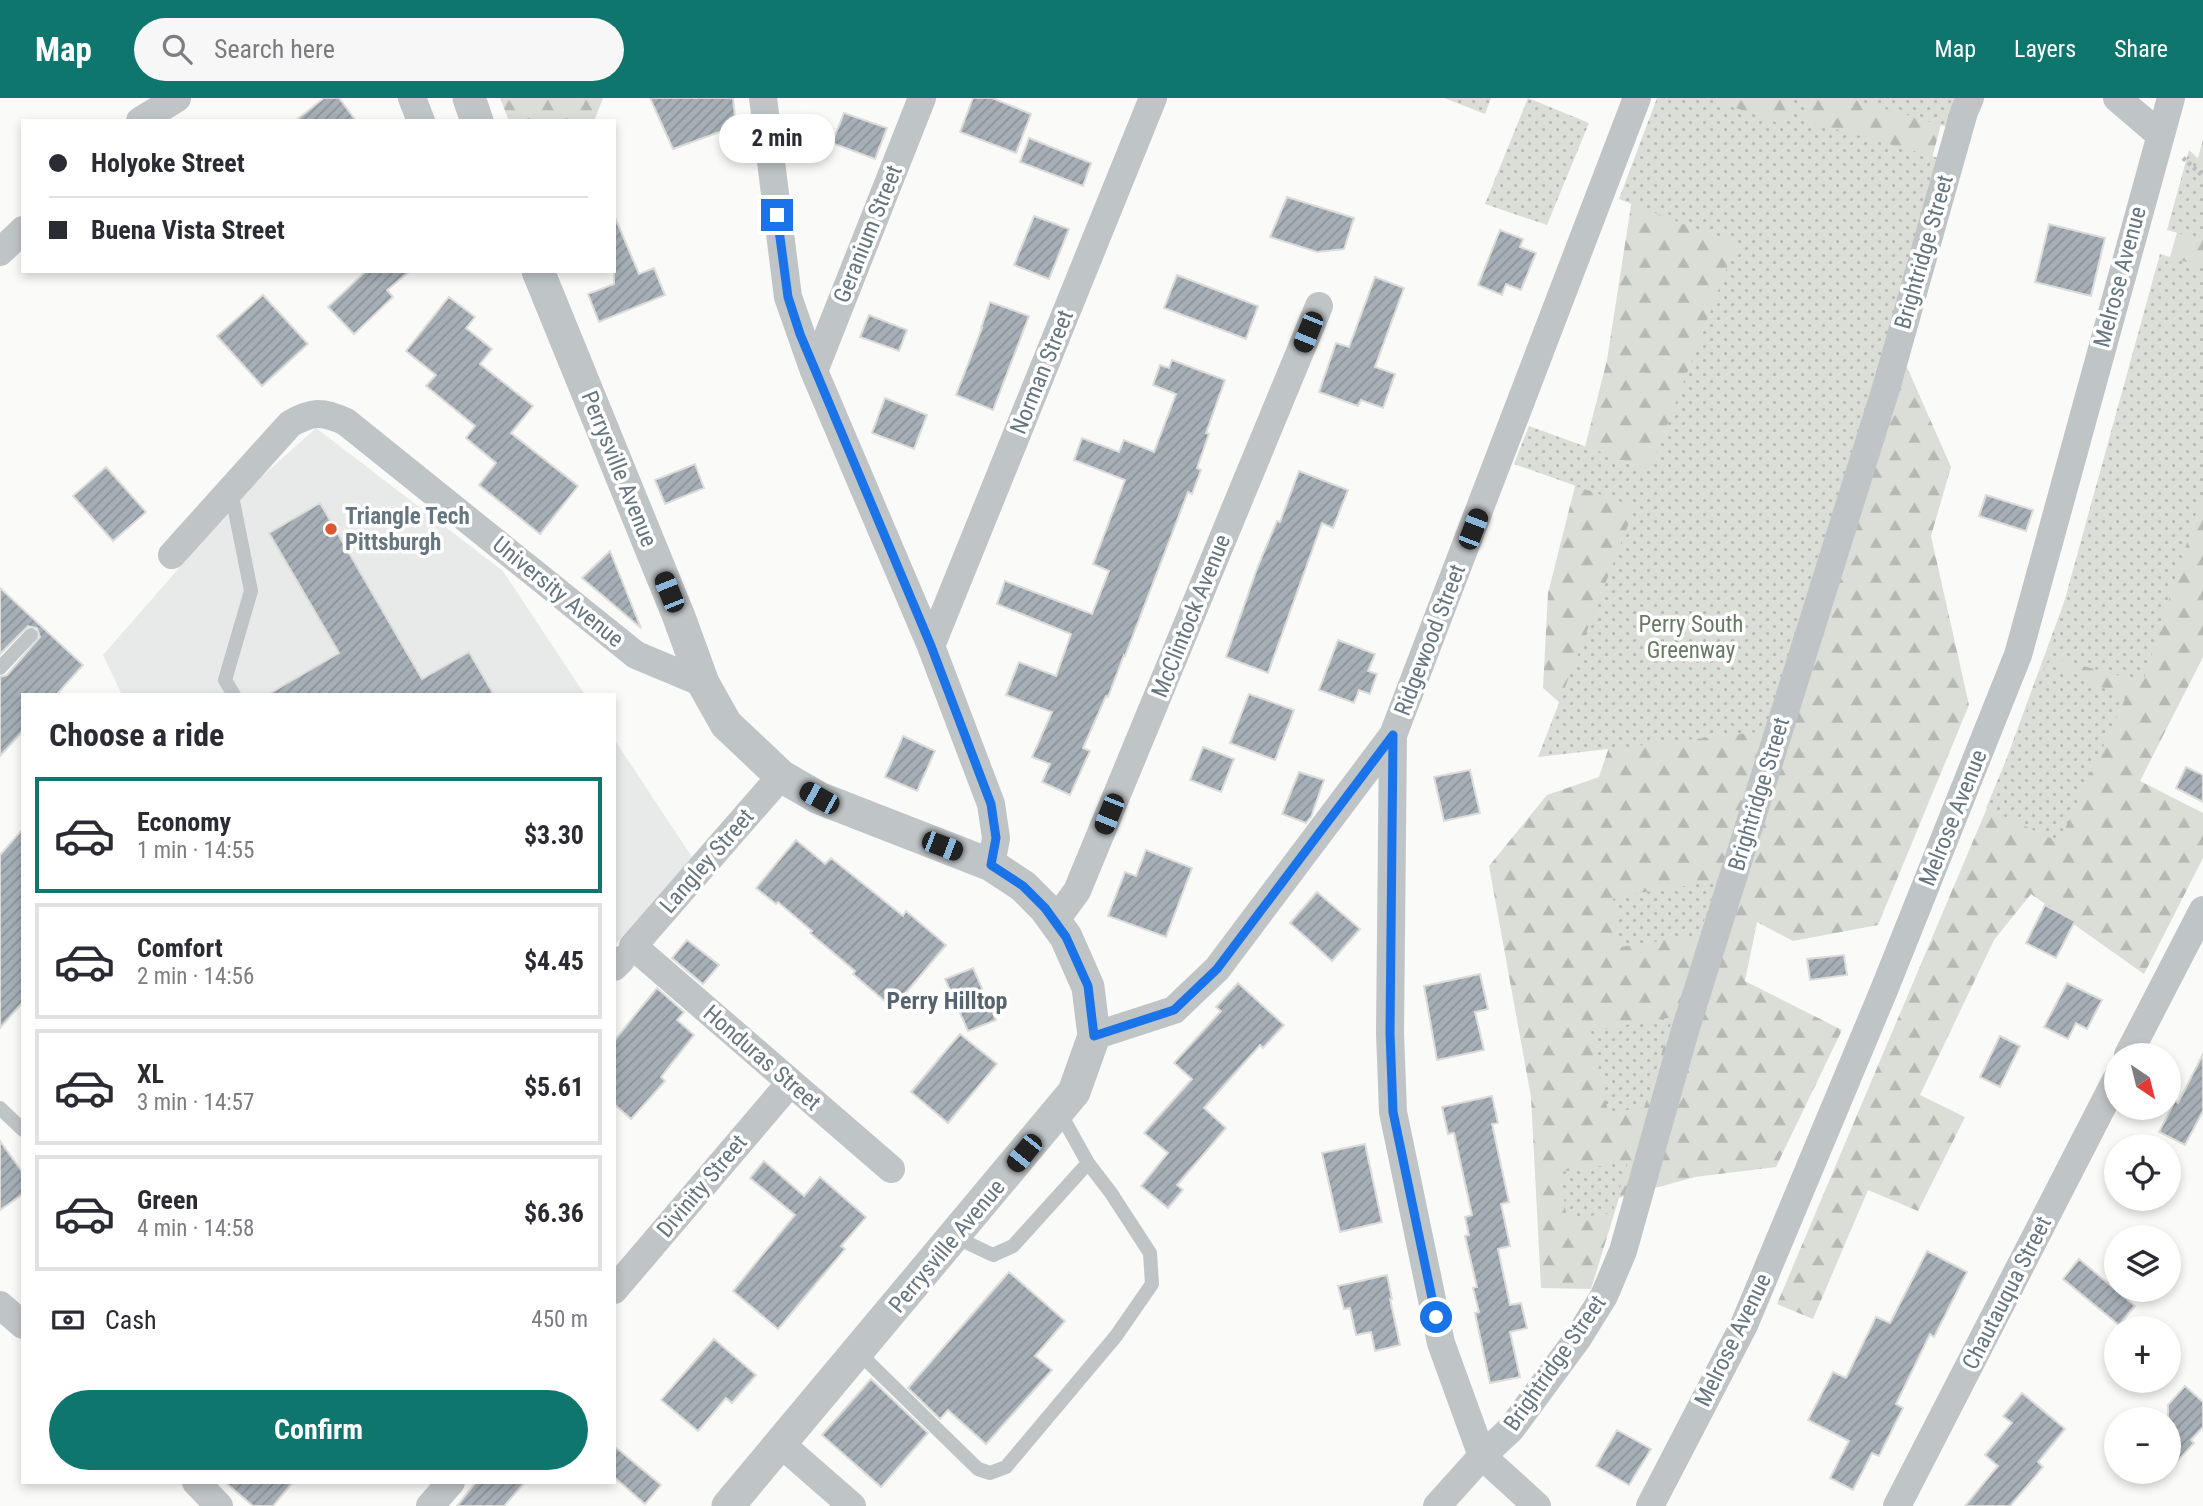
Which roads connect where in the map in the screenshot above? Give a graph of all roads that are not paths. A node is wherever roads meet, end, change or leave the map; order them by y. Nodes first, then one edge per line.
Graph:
1 (177, 98) edge
2 (412, 98) edge
3 (469, 98) edge
4 (763, 98) edge
5 (922, 98) edge
6 (1153, 98) edge
7 (1637, 98) edge
8 (1970, 98) edge
9 (2117, 98) edge
10 (2171, 98) edge
11 (143, 119) edge
12 (420, 119) edge
13 (476, 119) edge
14 (2159, 134) junction
15 (21, 232) edge
16 (0, 252) edge
17 (539, 273) edge
18 (1319, 306) dead end
19 (814, 371) junction
20 (230, 490) junction
21 (172, 555) dead end
22 (31, 635) dead end
23 (931, 646) junction
24 (0, 668) edge
25 (703, 683) junction
26 (233, 693) edge
27 (1393, 735) junction
28 (781, 776) junction
29 (991, 865) junction
30 (2203, 910) edge
31 (1055, 921) junction
32 (622, 958) edge
33 (1094, 1036) junction
34 (2134, 1043) edge
35 (790, 1083) junction
36 (2104, 1103) edge
37 (0, 1108) edge
38 (1059, 1111) junction
39 (21, 1128) edge
40 (1088, 1163) junction
41 (891, 1169) dead end
42 (956, 1237) junction
43 (616, 1288) edge
44 (0, 1305) edge
45 (21, 1323) edge
46 (858, 1352) junction
47 (781, 1444) junction
48 (1482, 1456) junction
49 (198, 1484) edge
50 (449, 1484) edge
51 (219, 1506) edge
52 (430, 1506) edge
53 (728, 1506) edge
54 (852, 1506) edge
55 (1437, 1506) edge
56 (1537, 1506) edge
57 (1650, 1506) edge
58 (1898, 1506) edge

1 - 11 street
2 - 12 street
3 - 13 street
4 - 19 street
5 - 19 street, Geranium Street
6 - 23 street, Norman Street
7 - 27 street, Ridgewood Street
8 - 48 street, Brightridge Street
9 - 14 street
10 - 14 street, Melrose Avenue
14 - 57 street, Melrose Avenue
15 - 16 street
17 - 25 street, Perrysville Avenue
18 - 31 street, McClintock Avenue
19 - 23 street
20 - 21 street, University Avenue
20 - 25 street, University Avenue
20 - 26 lane
22 - 24 lane
23 - 29 street
25 - 28 street, Perrysville Avenue
27 - 33 street, Ridgewood Street
27 - 48 street
28 - 29 street, Perrysville Avenue
28 - 32 street, Langley Street
29 - 31 street, Perrysville Avenue
30 - 34 street
31 - 33 street, Perrysville Avenue
32 - 35 street, Honduras Street
33 - 38 street, Perrysville Avenue
35 - 41 street, Honduras Street
35 - 43 street, Divinity Street
36 - 58 street, Chautauqua Street
37 - 39 lane
38 - 40 lane
38 - 42 street, Perrysville Avenue
40 - 42 lane
40 - 46 lane
42 - 46 street, Perrysville Avenue
44 - 45 street
46 - 47 street, Perrysville Avenue
47 - 53 street, Perrysville Avenue
47 - 54 street
48 - 55 street, Brightridge Street
48 - 56 street
49 - 51 street
50 - 52 street

